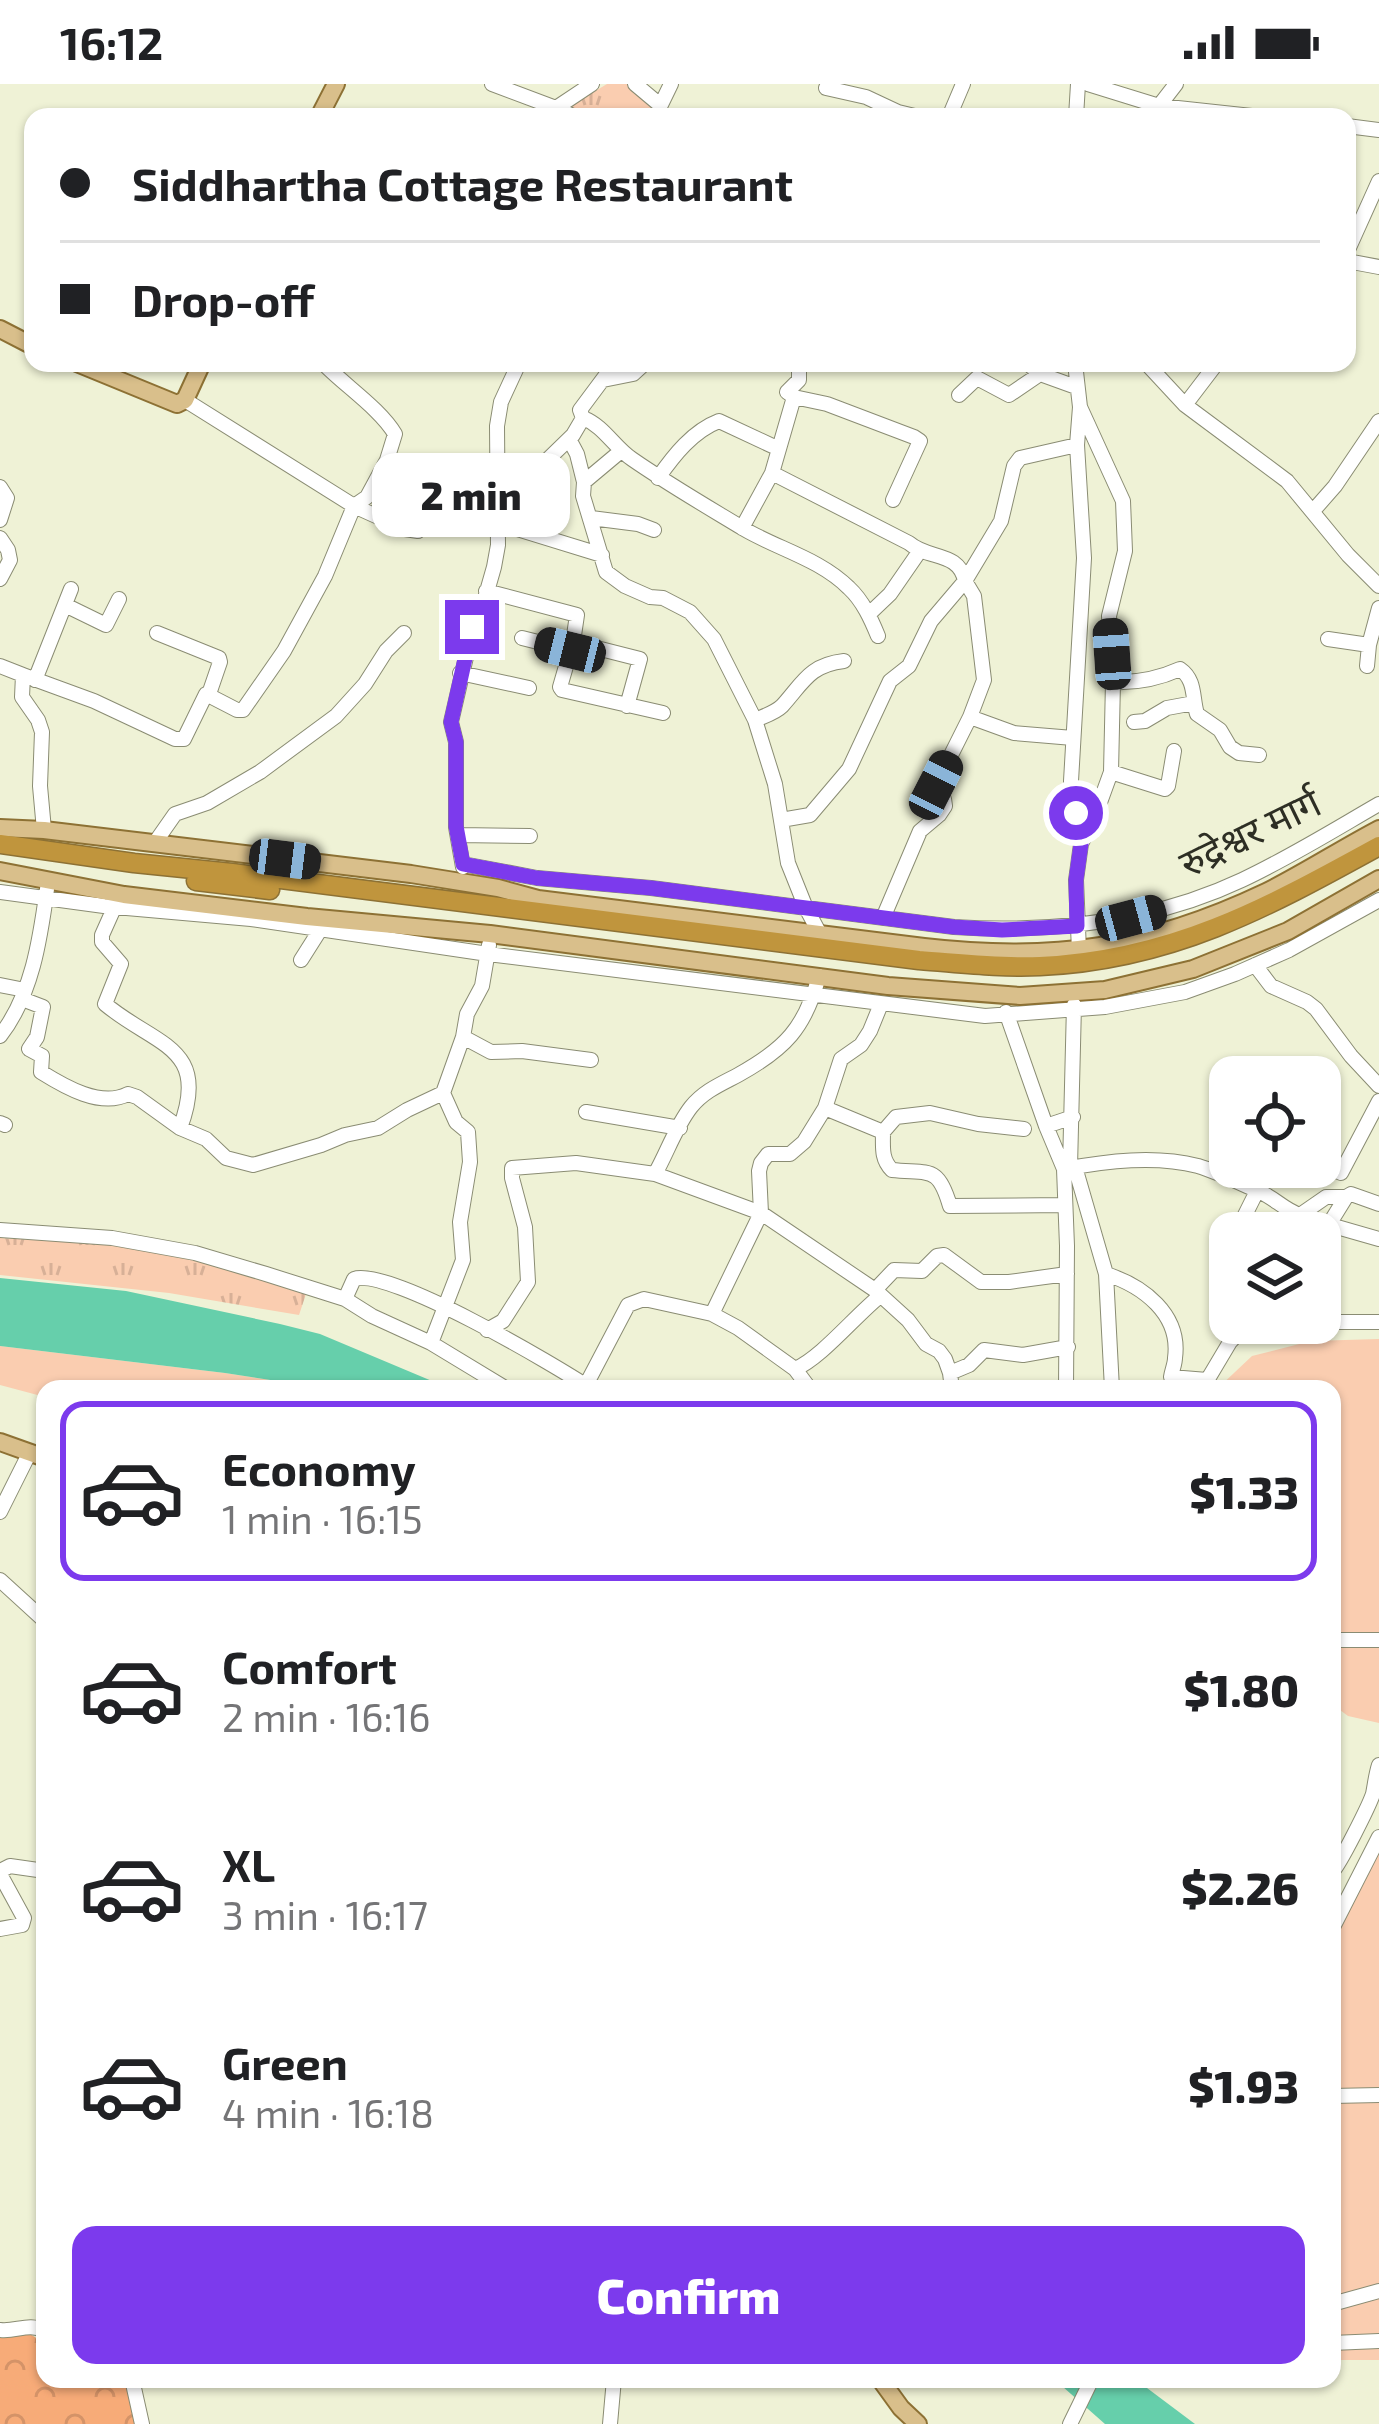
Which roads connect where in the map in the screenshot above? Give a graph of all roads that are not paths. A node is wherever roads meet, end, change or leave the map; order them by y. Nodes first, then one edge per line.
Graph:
1 (492, 84) edge
2 (592, 84) edge
3 (635, 84) edge
4 (1088, 84) edge
5 (826, 88) dead end
6 (556, 108) joint
7 (655, 108) edge
8 (889, 108) edge
9 (1149, 108) edge
10 (1379, 182) edge
11 (1356, 236) edge
12 (99, 372) edge
13 (198, 372) edge
14 (332, 372) edge
15 (513, 372) edge
16 (609, 372) edge
17 (635, 372) edge
18 (799, 372) edge
19 (1030, 372) edge
20 (1043, 372) edge
21 (1075, 372) edge
22 (1155, 372) edge
23 (1210, 372) edge
24 (603, 380) junction
25 (1076, 387) junction
26 (959, 395) dead end
27 (794, 397) junction
28 (185, 400) junction
29 (1185, 404) junction
30 (1080, 407) junction
31 (583, 418) junction
32 (1379, 421) edge
33 (569, 439) junction
34 (1077, 445) junction
35 (779, 449) junction
36 (621, 451) junction
37 (772, 472) junction
38 (658, 478) junction
39 (584, 482) junction
40 (0, 488) edge
41 (498, 498) junction
42 (893, 500) dead end
43 (354, 506) junction
44 (1313, 511) junction
45 (591, 518) junction
46 (0, 520) edge
47 (498, 523) junction
48 (742, 527) junction
49 (655, 530) dead end
50 (418, 531) dead end
51 (0, 538) edge
52 (919, 552) junction
53 (602, 554) junction
54 (0, 578) edge
55 (965, 580) junction
56 (1379, 586) edge
57 (71, 589) dead end
58 (486, 591) junction
59 (119, 598) dead end
60 (65, 605) junction
61 (1379, 608) edge
62 (869, 614) junction
63 (157, 633) dead end
64 (404, 633) dead end
65 (878, 636) dead end
66 (522, 638) dead end
67 (1328, 639) dead end
68 (1369, 645) junction
69 (572, 646) junction
70 (844, 661) dead end
71 (0, 666) edge
72 (1367, 666) dead end
73 (460, 673) junction
74 (29, 677) junction
75 (1113, 682) junction
76 (529, 688) dead end
77 (208, 694) junction
78 (1194, 703) junction
79 (627, 706) junction
80 (663, 712) dead end
81 (970, 717) junction
82 (755, 719) junction
83 (1134, 722) dead end
84 (1073, 738) junction
85 (1174, 751) dead end
86 (1259, 755) dead end
87 (1111, 772) junction
88 (1379, 804) edge
89 (781, 820) junction
90 (0, 828) edge
91 (1379, 829) edge
92 (44, 830) junction
93 (458, 835) junction
94 (530, 836) dead end
95 (0, 844) edge
96 (154, 844) junction
97 (1081, 844) junction
98 (1379, 846) edge
99 (0, 854) edge
100 (1379, 859) edge
101 (0, 871) edge
102 (463, 873) junction
103 (1379, 879) edge
104 (48, 890) junction
105 (0, 892) edge
106 (1379, 900) edge
107 (115, 906) junction
108 (806, 908) junction
109 (883, 918) junction
110 (1077, 926) junction
111 (320, 930) junction
112 (490, 934) junction
113 (820, 934) junction
114 (1079, 951) junction
115 (488, 954) junction
116 (301, 960) dead end
117 (1255, 965) junction
118 (819, 976) junction
119 (0, 985) edge
120 (23, 994) junction
121 (1002, 995) junction
122 (814, 997) junction
123 (1074, 1002) junction
124 (881, 1004) junction
125 (1007, 1016) junction
126 (0, 1036) edge
127 (463, 1037) junction
128 (592, 1060) dead end
129 (1379, 1086) edge
130 (443, 1093) junction
131 (1378, 1107) edge
132 (825, 1108) junction
133 (586, 1112) dead end
134 (1073, 1117) junction
135 (1046, 1126) junction
136 (180, 1128) junction
137 (680, 1128) junction
138 (1024, 1129) dead end
139 (883, 1132) junction
140 (1070, 1168) junction
141 (1341, 1173) edge
142 (656, 1174) junction
143 (1257, 1191) junction
144 (1346, 1197) junction
145 (1379, 1204) edge
146 (1065, 1205) junction
147 (1247, 1212) edge
148 (1337, 1212) edge
149 (761, 1213) junction
150 (1341, 1228) edge
151 (0, 1230) edge
152 (1379, 1239) edge
153 (1067, 1274) junction
154 (1106, 1274) junction
155 (878, 1293) junction
156 (345, 1299) junction
157 (447, 1305) junction
158 (712, 1314) junction
159 (1341, 1322) edge
160 (1379, 1322) edge
161 (487, 1330) junction
162 (431, 1343) junction
163 (1229, 1344) edge
164 (1068, 1347) junction
165 (795, 1369) junction
166 (492, 1380) edge
167 (576, 1380) edge
168 (592, 1380) edge
169 (803, 1380) edge
170 (951, 1380) edge
171 (952, 1380) edge
172 (1066, 1380) edge
173 (1112, 1380) edge
174 (1188, 1380) edge
175 (1207, 1380) edge
176 (0, 1442) edge
177 (36, 1454) edge
178 (36, 1458) edge
179 (0, 1512) edge
180 (0, 1580) edge
181 (36, 1613) edge
182 (1341, 1640) edge
183 (1379, 1640) edge
184 (1379, 1765) edge
185 (1379, 1838) edge
186 (1341, 1859) edge
187 (36, 1870) edge
188 (0, 1874) edge
189 (1341, 1912) edge
190 (0, 1929) edge
191 (1379, 2095) edge
192 (1341, 2096) edge
193 (1379, 2291) edge
194 (1341, 2302) edge
195 (36, 2327) edge
196 (0, 2330) edge
197 (1379, 2341) edge
198 (1341, 2343) edge
199 (134, 2388) edge
200 (613, 2388) edge
201 (887, 2388) edge
202 (1088, 2388) edge
203 (142, 2424) edge
204 (610, 2424) edge
205 (918, 2424) edge
206 (1070, 2424) edge

1 - 6 street
2 - 6 street
3 - 7 street
4 - 9 street
5 - 8 street
10 - 11 street
12 - 28 main road
13 - 28 main road
14 - 43 street
15 - 41 street
16 - 24 street
17 - 24 street
18 - 27 street
19 - 26 street
20 - 25 street
21 - 25 street
22 - 29 street
23 - 29 street
24 - 31 street
25 - 30 street
27 - 35 street
27 - 42 street
28 - 43 street
29 - 44 street
30 - 34 street
30 - 75 street
31 - 33 street
31 - 36 street
32 - 44 street
33 - 39 street
33 - 41 street
34 - 55 street
34 - 84 street
35 - 37 street
35 - 38 street
36 - 38 street
36 - 39 street
37 - 48 street
37 - 52 street
38 - 48 street
39 - 45 street
40 - 46 street
41 - 47 street
43 - 50 street
43 - 77 street
44 - 56 street
45 - 49 street
45 - 53 street
47 - 53 street
47 - 58 street
48 - 62 street
51 - 54 street
52 - 55 street
52 - 62 street
53 - 82 street
55 - 81 street
55 - 89 street
57 - 60 street
58 - 69 street
58 - 73 street
59 - 60 street
60 - 74 street
61 - 68 street
62 - 65 street
63 - 77 street
64 - 96 street
66 - 69 street
67 - 68 street
68 - 72 street
69 - 79 street
69 - 79 street
70 - 82 street
71 - 74 street
73 - 76 street
73 - 93 street
74 - 77 street
74 - 92 street
75 - 78 street
75 - 87 street
78 - 83 street
78 - 86 street
79 - 80 street
81 - 84 street
81 - 109 street
82 - 89 street
84 - 97 street
85 - 87 street
87 - 97 street
88 - 110 street, रुद्रेश्वर मार्ग
89 - 108 street
90 - 92 main road
91 - 114 main road
92 - 96 main road
93 - 94 street
93 - 102 street
95 - 98 highway
96 - 102 main road
97 - 110 street
99 - 100 highway
101 - 104 main road
102 - 108 street, रुद्रेश्वर मार्ग
102 - 113 main road
103 - 123 main road
104 - 105 street
104 - 107 street
104 - 112 main road
104 - 120 street
106 - 117 street
107 - 111 street
107 - 136 street
108 - 109 street, रुद्रेश्वर मार्ग
108 - 113 street
109 - 110 street, रुद्रेश्वर मार्ग
110 - 114 street
111 - 115 street
111 - 116 street
112 - 115 street
112 - 118 main road
113 - 114 main road
115 - 122 street
115 - 127 street
117 - 123 street
117 - 129 street
118 - 121 main road
118 - 122 street
119 - 120 street
120 - 126 street
120 - 136 street
121 - 123 main road
121 - 125 street
122 - 124 street
122 - 137 street
123 - 125 street
123 - 134 street
124 - 125 street
124 - 132 street
125 - 135 street
127 - 128 street
127 - 130 street
130 - 136 street
130 - 157 street
131 - 141 street
132 - 139 street
132 - 149 street
133 - 137 street
134 - 135 street
134 - 140 street
135 - 140 street
137 - 142 street
138 - 139 street
139 - 146 street
140 - 143 street
140 - 146 street
140 - 154 street
142 - 149 street
142 - 161 street
143 - 144 street
143 - 147 street
144 - 145 street
144 - 148 street
146 - 153 street
149 - 155 street
149 - 158 street
150 - 152 street
151 - 156 street
153 - 155 street
153 - 164 street
154 - 173 street
154 - 174 street
155 - 165 street
155 - 170 street
156 - 157 street
156 - 162 street
157 - 161 street
157 - 162 street
158 - 165 street
158 - 168 street
159 - 160 street
161 - 167 street
162 - 166 street
163 - 175 street
164 - 171 street
164 - 172 street
165 - 169 street
176 - 177 main road
178 - 179 street
180 - 181 street
182 - 183 street
184 - 186 street
185 - 189 street
187 - 188 street
188 - 190 street
191 - 192 street
193 - 194 street
195 - 196 street
197 - 198 street
199 - 203 street
200 - 204 street
201 - 205 main road
202 - 206 street

